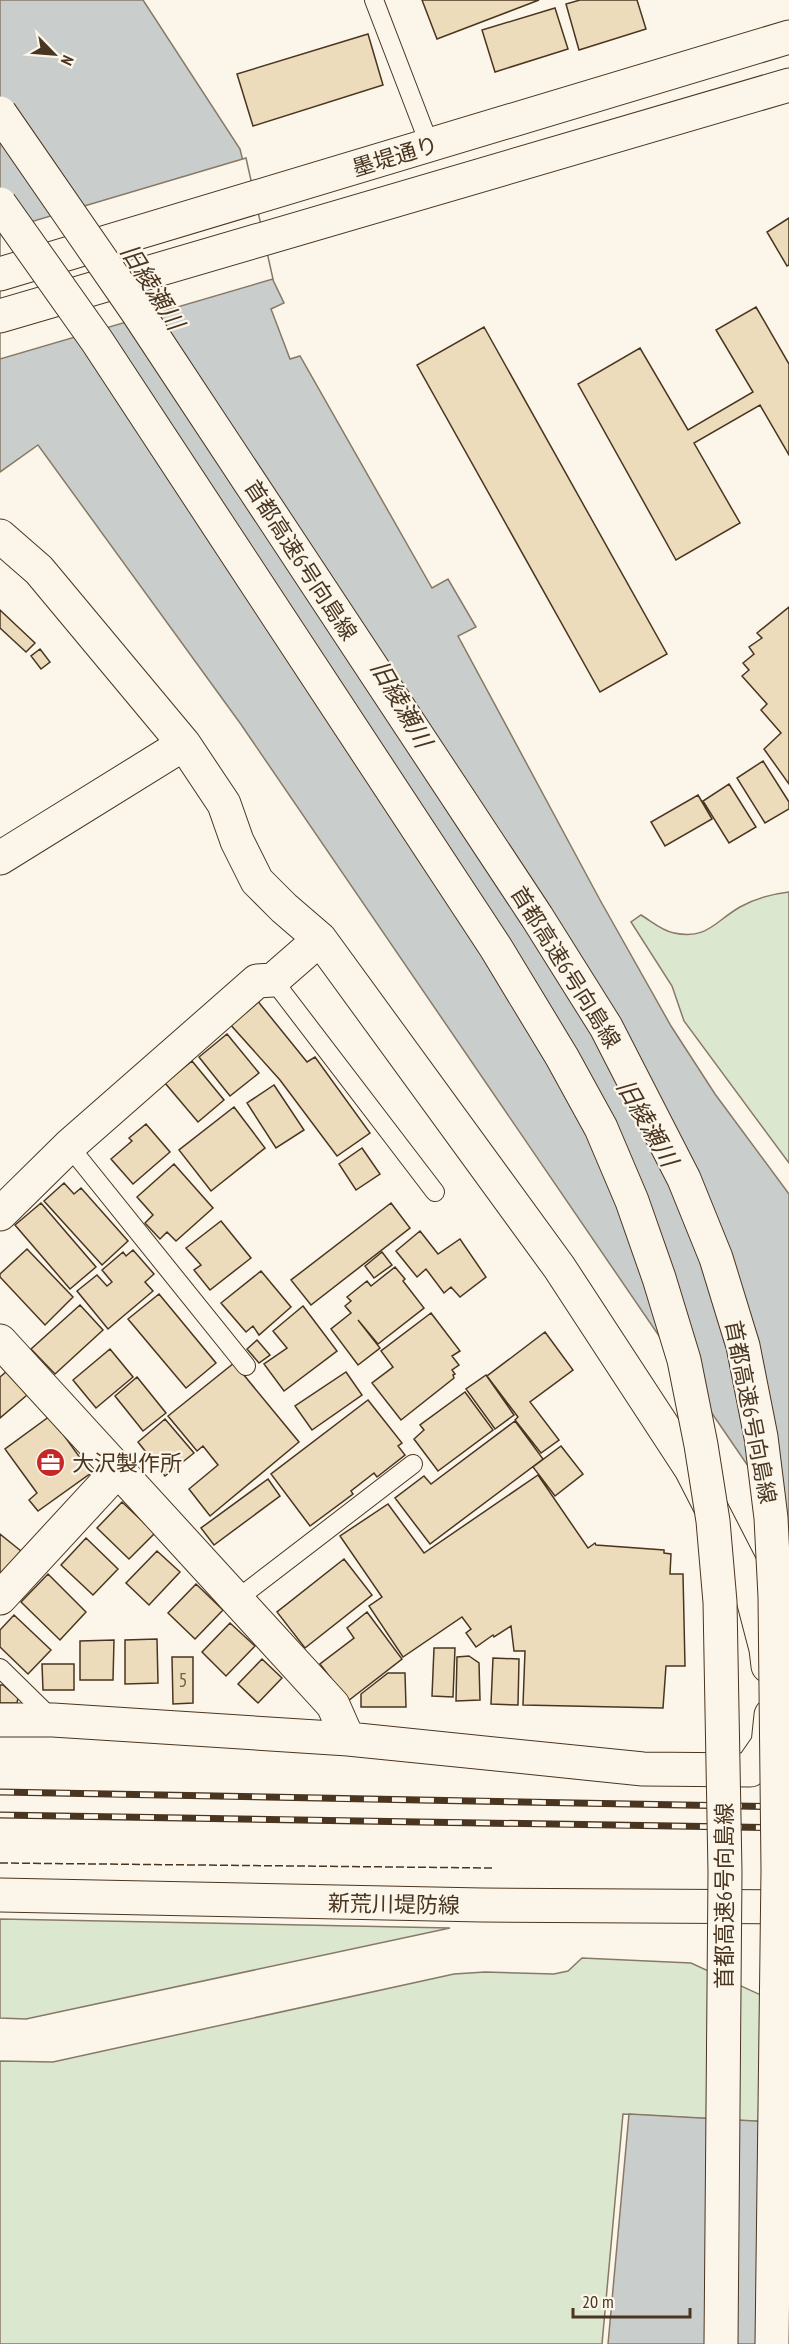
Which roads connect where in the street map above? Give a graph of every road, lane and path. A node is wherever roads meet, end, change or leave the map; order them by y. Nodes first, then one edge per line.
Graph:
1 (374, 0) edge
2 (789, 37) edge
3 (789, 85) edge
4 (0, 113) edge
5 (430, 146) junction
6 (0, 204) edge
7 (0, 274) edge
8 (0, 316) edge
9 (0, 536) edge
10 (184, 744) junction
11 (0, 858) edge
12 (320, 939) junction
13 (273, 980) junction
14 (69, 1146) junction
15 (435, 1192) dead end
16 (0, 1214) edge
17 (0, 1341) edge
18 (246, 1366) dead end
19 (413, 1464) dead end
20 (119, 1469) junction
21 (0, 1598) edge
22 (236, 1600) junction
23 (0, 1668) edge
24 (0, 1720) edge
25 (53, 1720) junction
26 (348, 1739) junction
27 (0, 1895) edge
28 (789, 1907) edge
29 (721, 2344) edge
30 (772, 2344) edge

1 - 5 lane
2 - 5 main road, 墨堤通り
3 - 8 main road, 墨堤通り, bridge
4 - 30 main road, 首都高速6号向島線, bridge
5 - 7 main road, 墨堤通り, bridge
6 - 29 main road, 首都高速6号向島線, bridge
9 - 10 main road
10 - 11 main road
10 - 12 main road
12 - 13 main road
12 - 26 main road
13 - 14 main road
13 - 15 lane
14 - 16 main road
14 - 18 lane
17 - 20 main road
19 - 22 lane
20 - 21 main road
20 - 22 main road
22 - 26 main road
23 - 25 lane
24 - 25 main road
25 - 26 main road
27 - 28 main road, 新荒川堤防線

